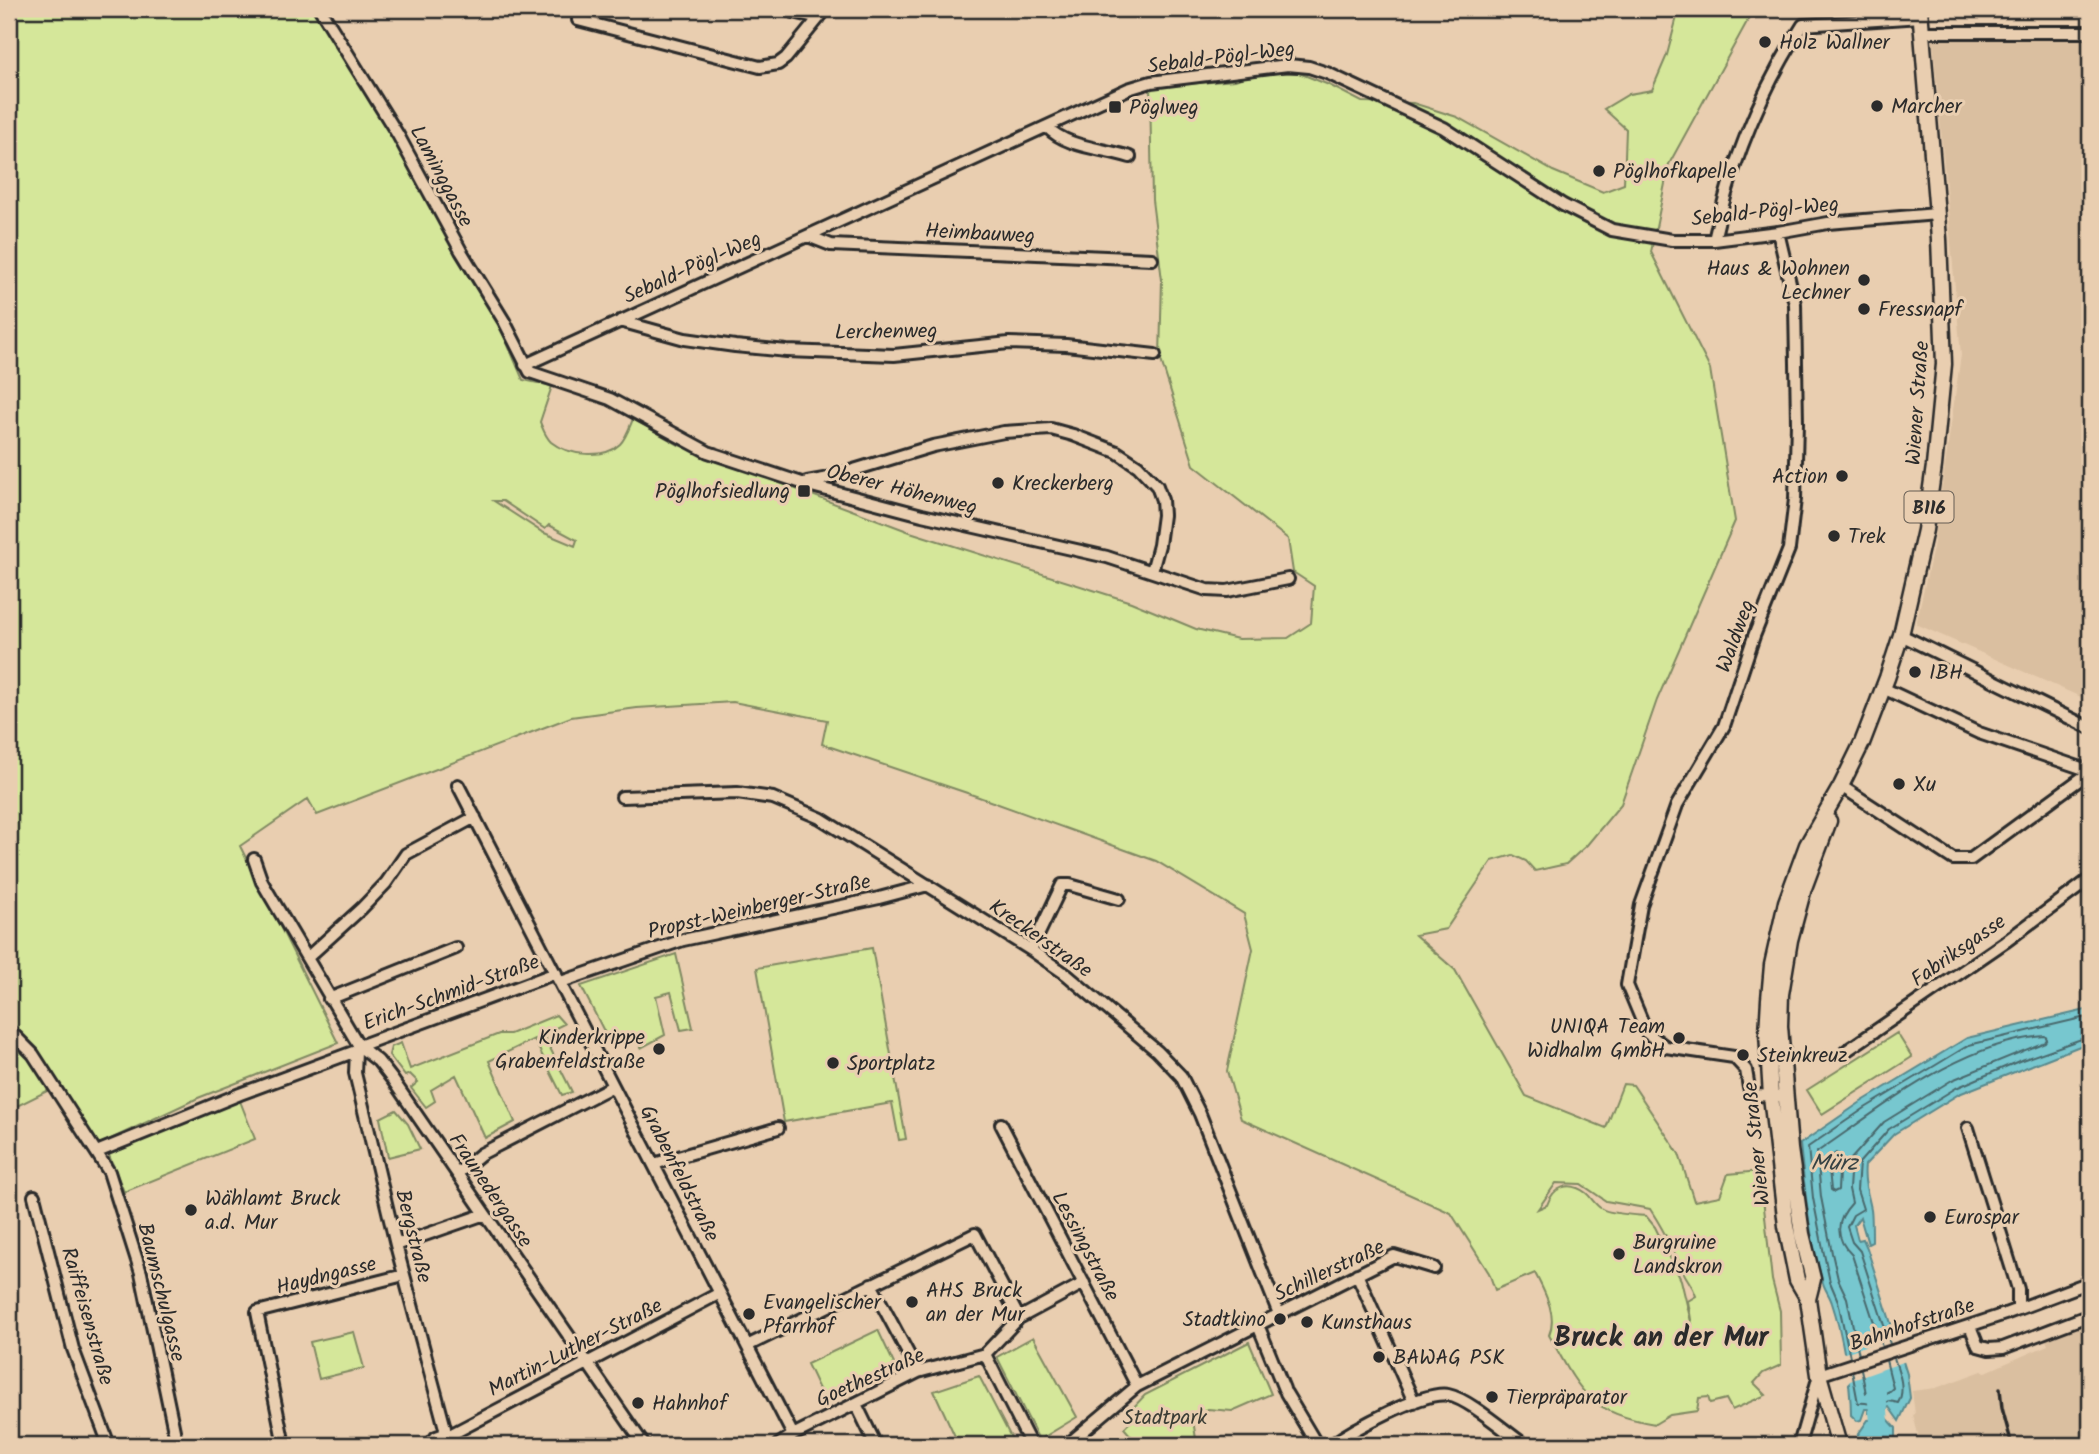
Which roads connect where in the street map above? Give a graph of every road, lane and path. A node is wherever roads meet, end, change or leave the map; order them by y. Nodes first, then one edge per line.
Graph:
1 (320, 9) edge
2 (781, 9) edge
3 (822, 13) edge
4 (578, 20) dead end
5 (1921, 20) edge
6 (2090, 32) edge
7 (1047, 127) junction
8 (1130, 156) dead end
9 (1937, 214) junction
10 (1778, 232) junction
11 (808, 236) junction
12 (1714, 240) junction
13 (1152, 259) dead end
14 (620, 321) junction
15 (1155, 355) dead end
16 (525, 365) junction
17 (800, 483) junction
18 (1152, 571) junction
19 (1288, 579) dead end
20 (1901, 635) junction
21 (1883, 688) junction
22 (2090, 728) edge
23 (2090, 771) edge
24 (458, 785) dead end
25 (1841, 786) junction
26 (622, 797) dead end
27 (475, 817) junction
28 (254, 859) dead end
29 (2090, 879) edge
30 (928, 885) junction
31 (1119, 900) dead end
32 (456, 948) dead end
33 (1031, 950) junction
34 (307, 958) junction
35 (559, 978) junction
36 (329, 999) junction
37 (9, 1030) edge
38 (358, 1049) junction
39 (1846, 1051) dead end
40 (613, 1086) junction
41 (1778, 1096) junction
42 (1001, 1124) dead end
43 (778, 1128) dead end
44 (1968, 1128) dead end
45 (96, 1152) junction
46 (654, 1164) junction
47 (458, 1173) junction
48 (34, 1195) dead end
49 (485, 1214) junction
50 (396, 1245) junction
51 (1434, 1268) dead end
52 (1357, 1274) junction
53 (404, 1275) junction
54 (2090, 1282) edge
55 (1084, 1283) junction
56 (871, 1284) junction
57 (720, 1293) junction
58 (2018, 1309) junction
59 (1279, 1314) junction
60 (2090, 1315) edge
61 (1019, 1318) junction
62 (1258, 1325) junction
63 (1970, 1325) junction
64 (747, 1346) junction
65 (985, 1354) junction
66 (587, 1363) junction
67 (918, 1372) junction
68 (1819, 1375) junction
69 (1137, 1386) junction
70 (1414, 1402) junction
71 (856, 1404) junction
72 (793, 1435) junction
73 (449, 1439) edge
74 (109, 1445) edge
75 (177, 1445) edge
76 (284, 1445) edge
77 (430, 1445) edge
78 (644, 1445) edge
79 (778, 1445) edge
80 (876, 1445) edge
81 (1031, 1445) edge
82 (1067, 1445) edge
83 (1317, 1445) edge
84 (1331, 1445) edge
85 (1524, 1445) edge
86 (1799, 1445) edge
87 (1839, 1445) edge

1 - 16 street, Laminggasse
2 - 3 street
3 - 4 street
5 - 6 street
5 - 9 main road, Wiener Straße / B116
5 - 12 street
7 - 8 street
7 - 11 street, Sebald-Pögl-Weg
7 - 12 street, Sebald-Pögl-Weg
9 - 10 street, Sebald-Pögl-Weg
9 - 20 main road, Wiener Straße / B116
10 - 12 street, Sebald-Pögl-Weg
10 - 41 street, Waldweg
11 - 13 street, Heimbauweg
11 - 14 street, Sebald-Pögl-Weg
14 - 15 street, Lerchenweg
14 - 16 street, Sebald-Pögl-Weg
16 - 17 street, Oberer Höhenweg
17 - 18 street, Oberer Höhenweg
17 - 18 street
18 - 19 street, Oberer Höhenweg
20 - 21 main road, Wiener Straße / B116
20 - 22 street
21 - 23 street
21 - 25 main road, Wiener Straße / B116
23 - 25 street
24 - 27 street, Grabenfeldstraße
25 - 41 main road, Wiener Straße
26 - 30 street, Kreckerstraße
27 - 34 street
27 - 35 street, Grabenfeldstraße
28 - 34 street, Fraunedergasse
29 - 39 street, Fabriksgasse
30 - 33 street, Kreckerstraße
30 - 35 street, Propst-Weinberger-Straße
31 - 33 street
32 - 36 street, Erich-Schmid-Straße
33 - 59 street, Kreckerstraße
34 - 36 street, Fraunedergasse
35 - 38 street, Erich-Schmid-Straße
35 - 40 street, Grabenfeldstraße
36 - 38 street, Fraunedergasse
37 - 45 street, Baumschulgasse
38 - 45 street
38 - 47 street, Fraunedergasse
38 - 50 street, Bergstraße
40 - 46 street, Grabenfeldstraße
40 - 47 street
41 - 68 main road, Wiener Straße
42 - 55 street, Lessingstraße
43 - 46 street
44 - 58 street
45 - 75 street, Baumschulgasse
46 - 57 street, Grabenfeldstraße
47 - 49 street, Fraunedergasse
48 - 74 street, Raiffeisenstraße
49 - 50 street
49 - 66 street, Fraunedergasse
50 - 53 street, Bergstraße
51 - 52 street, Schillerstraße
52 - 59 street, Schillerstraße
52 - 70 street
53 - 73 street, Bergstraße
53 - 76 street, Haydngasse
54 - 58 street, Bahnhofstraße
55 - 61 street
55 - 69 street, Lessingstraße
56 - 61 street
56 - 64 street
56 - 67 street
57 - 64 street, Grabenfeldstraße
57 - 66 street, Martin-Luther-Straße
58 - 63 street, Bahnhofstraße
59 - 62 street, Schillerstraße
60 - 63 street
61 - 65 street
62 - 69 street, Schillerstraße
62 - 83 street
63 - 68 street, Bahnhofstraße
64 - 72 street, Grabenfeldstraße
65 - 67 street, Goethestraße
65 - 81 street
66 - 73 street, Martin-Luther-Straße
66 - 78 street, Fraunedergasse
67 - 71 street, Goethestraße
68 - 86 street
68 - 87 main road, Wiener Straße
69 - 82 street, Schillerstraße
70 - 84 street
70 - 85 street
71 - 72 street, Goethestraße
71 - 80 street
72 - 79 street, Goethestraße
73 - 77 street, Martin-Luther-Straße

